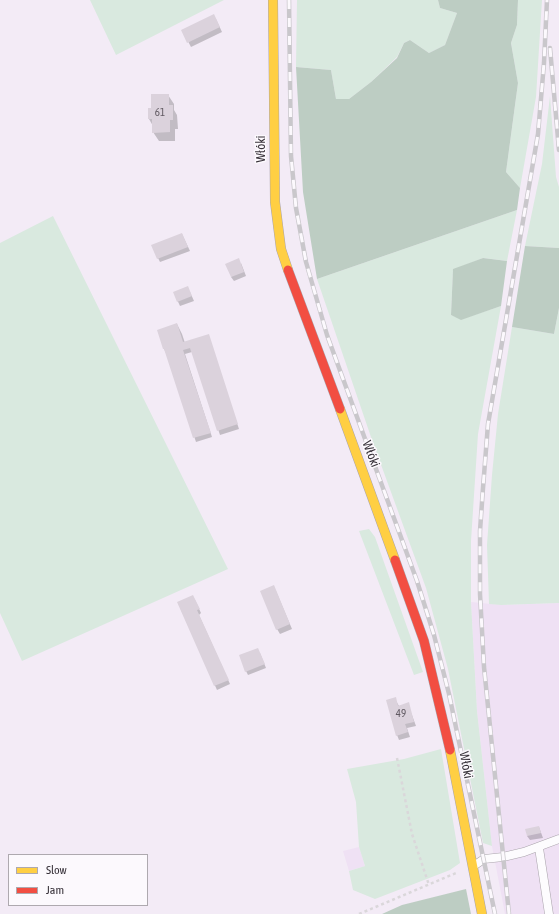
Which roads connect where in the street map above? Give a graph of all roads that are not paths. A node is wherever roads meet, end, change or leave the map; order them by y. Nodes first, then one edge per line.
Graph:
1 (273, 0) edge
2 (559, 839) edge
3 (539, 848) junction
4 (472, 867) junction
5 (482, 914) edge
6 (549, 914) edge

1 - 4 street, Włóki
2 - 3 lane
3 - 4 lane
3 - 6 lane
4 - 5 street, Włóki

